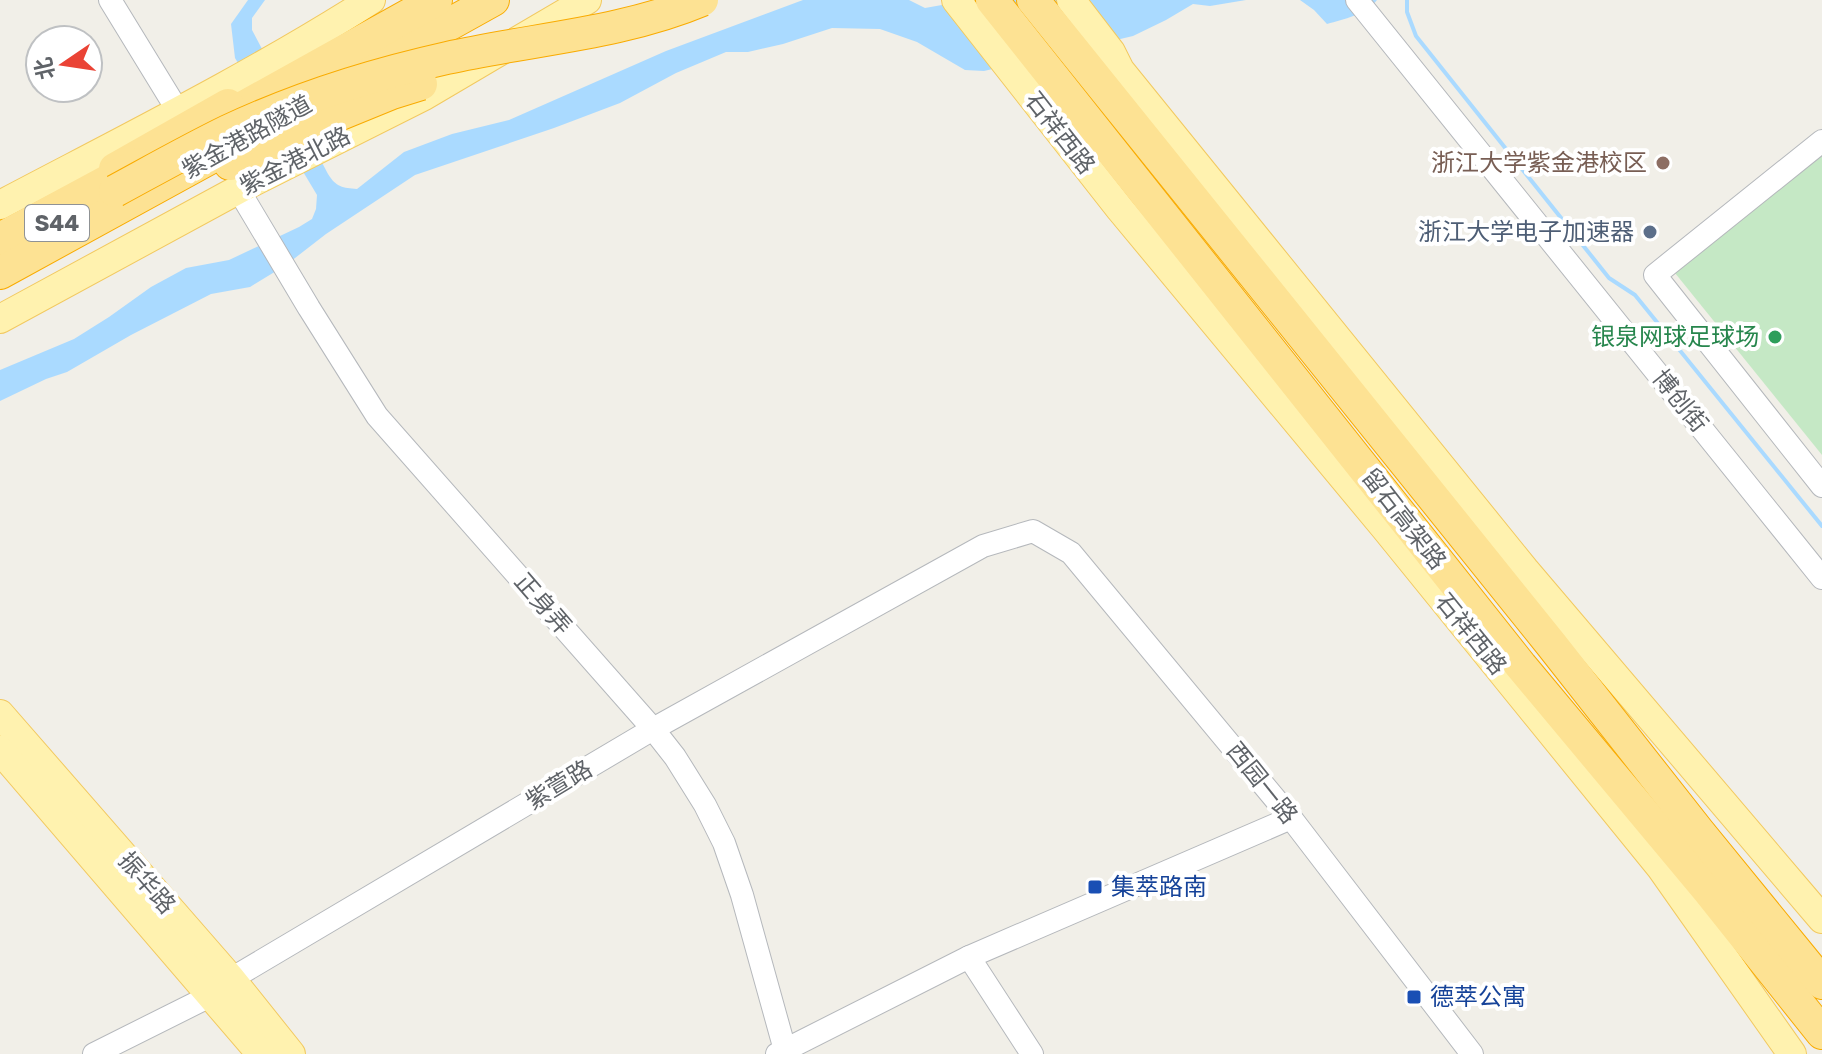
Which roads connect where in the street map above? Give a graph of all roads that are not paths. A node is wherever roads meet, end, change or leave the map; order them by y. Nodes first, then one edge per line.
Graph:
1 (110, 0) edge
2 (371, 0) edge
3 (408, 0) edge
4 (436, 0) edge
5 (493, 0) edge
6 (587, 0) edge
7 (702, 0) edge
8 (956, 0) edge
9 (992, 0) edge
10 (1033, 0) edge
11 (1071, 0) edge
12 (1357, 0) edge
13 (603, 29) junction
14 (1099, 59) junction
15 (178, 111) junction
16 (1822, 141) edge
17 (110, 182) junction
18 (238, 189) junction
19 (0, 205) edge
20 (0, 231) edge
21 (0, 239) edge
22 (0, 254) edge
23 (0, 273) edge
24 (0, 291) edge
25 (0, 319) edge
26 (1822, 486) edge
27 (1033, 531) joint
28 (1822, 578) edge
29 (0, 714) edge
30 (653, 729) junction
31 (0, 750) edge
32 (1291, 818) junction
33 (1740, 883) junction
34 (1708, 890) junction
35 (1822, 919) edge
36 (1822, 956) edge
37 (969, 957) junction
38 (1822, 983) edge
39 (221, 987) junction
40 (1822, 1033) edge
41 (781, 1052) edge
42 (94, 1054) edge
43 (261, 1054) edge
44 (291, 1054) edge
45 (1032, 1054) edge
46 (1472, 1054) edge
47 (1792, 1054) edge
48 (1813, 1054) edge

1 - 15 street
2 - 15 main road
3 - 17 highway
4 - 21 highway, 紫金港路隧道
5 - 23 highway, 紫金港路隧道
6 - 18 main road, 紫金港北路
7 - 13 highway, bridge
8 - 47 main road, 石祥西路
9 - 34 highway, 留石高架路
10 - 14 highway, 留石高架路
11 - 14 main road
12 - 28 street, 博创街
13 - 17 highway, bridge
13 - 24 highway, bridge
14 - 33 highway, 留石高架路
14 - 35 main road
15 - 19 main road
16 - 26 street
17 - 20 highway, S44
17 - 22 highway, S44
18 - 25 main road, 紫金港北路
18 - 30 street, 正身弄
27 - 30 street, 紫萱路
27 - 32 street, 西园一路
29 - 39 main road, 振华路
30 - 39 street, 紫萱路
30 - 41 street, 正身弄
31 - 39 main road, 振华路
32 - 37 street
32 - 46 street, 西园一路
33 - 36 highway
33 - 38 highway, 留石高架路
34 - 40 highway, 留石高架路
34 - 48 highway
37 - 41 street
37 - 45 street
39 - 42 street, 紫萱路
39 - 43 main road, 振华路
39 - 44 main road, 振华路

